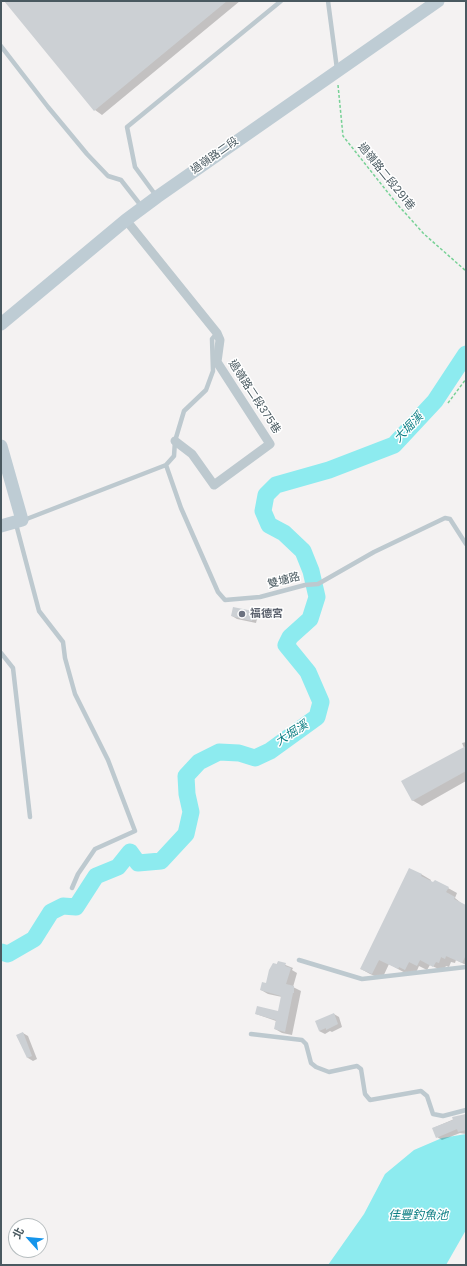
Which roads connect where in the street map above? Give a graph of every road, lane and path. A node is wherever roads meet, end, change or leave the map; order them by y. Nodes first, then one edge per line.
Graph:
1 (281, 1) edge
2 (328, 1) edge
3 (438, 1) edge
4 (1, 46) edge
5 (337, 71) junction
6 (157, 197) junction
7 (142, 207) junction
8 (126, 220) junction
9 (466, 271) edge
10 (1, 324) edge
11 (217, 333) junction
12 (466, 380) edge
13 (448, 403) dead end
14 (175, 442) junction
15 (1, 446) edge
16 (166, 465) junction
17 (19, 521) junction
18 (1, 526) edge
19 (466, 544) edge
20 (1, 653) edge
21 (30, 817) dead end
22 (72, 888) dead end
23 (299, 960) dead end
24 (466, 967) edge
25 (251, 1034) dead end
26 (466, 1110) edge

1 - 6 lane
2 - 5 lane
3 - 5 street, 過嶺路二段
4 - 7 lane
5 - 6 street, 過嶺路二段
5 - 9 path, 過嶺路二段291巷
6 - 7 street, 過嶺路二段
7 - 8 street, 過嶺路二段
8 - 10 street, 過嶺路二段
8 - 11 street
11 - 14 lane
11 - 14 street, 過嶺路二段375巷
12 - 13 path
14 - 16 lane
15 - 17 street
16 - 17 lane
16 - 19 lane, 雙塘路
17 - 18 street
17 - 22 lane
20 - 21 lane
23 - 24 lane
25 - 26 lane

